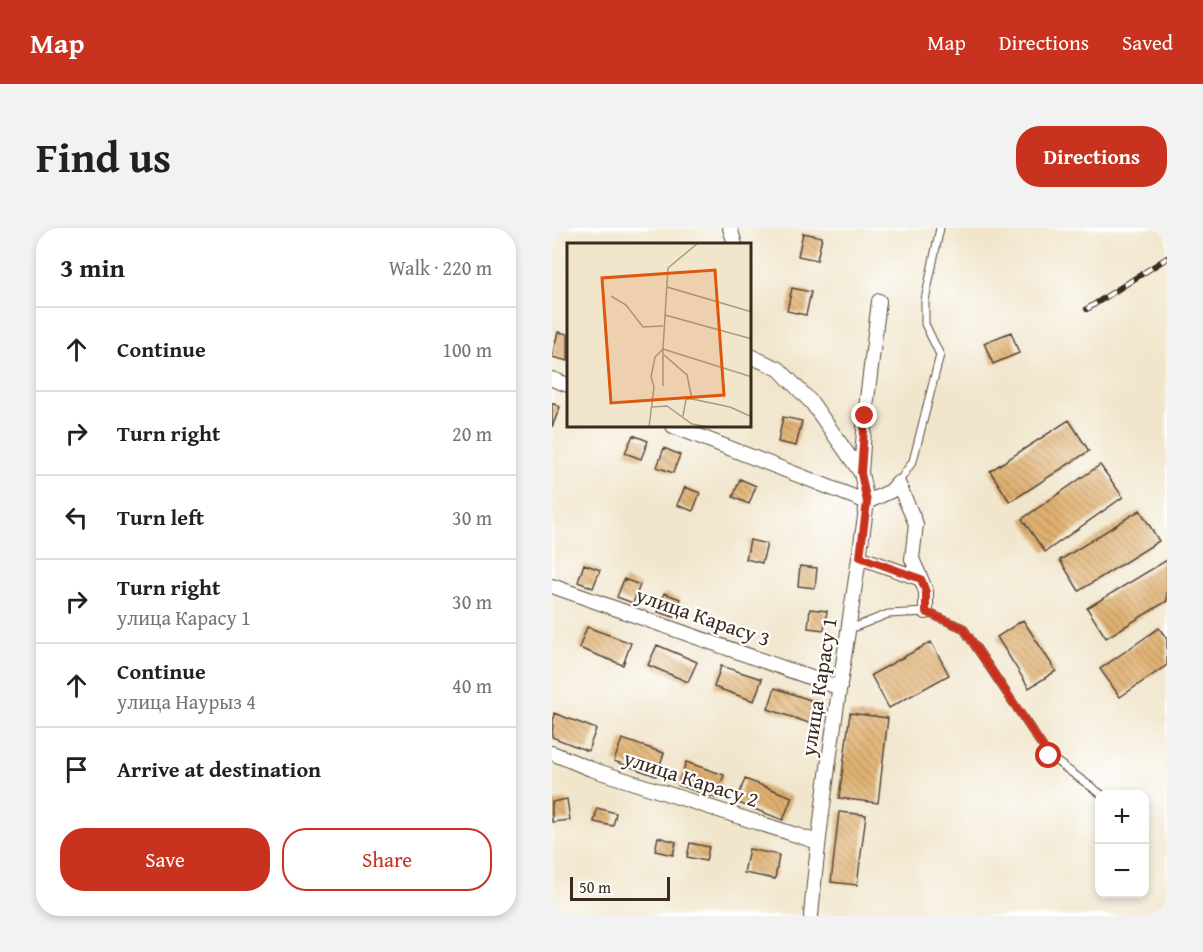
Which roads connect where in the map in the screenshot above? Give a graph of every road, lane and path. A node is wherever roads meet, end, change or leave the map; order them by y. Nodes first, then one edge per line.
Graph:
1 (730, 228) edge
2 (940, 228) edge
3 (735, 243) edge
4 (879, 301) dead end
5 (752, 357) edge
6 (552, 379) edge
7 (567, 385) edge
8 (678, 428) edge
9 (861, 473) junction
10 (898, 483) junction
11 (867, 502) junction
12 (860, 557) junction
13 (921, 579) junction
14 (552, 586) edge
15 (926, 612) junction
16 (850, 629) junction
17 (840, 688) junction
18 (552, 753) edge
19 (1095, 790) edge
20 (818, 842) junction
21 (811, 916) edge

1 - 3 street
2 - 10 lane
4 - 9 street
5 - 9 street
6 - 7 street
8 - 11 street
9 - 11 street, улица Карасу 1
10 - 11 street
10 - 13 street
11 - 12 street, улица Карасу 1
12 - 13 street
12 - 16 street, улица Карасу 1
13 - 15 street
14 - 17 street, улица Карасу 3
15 - 16 lane
15 - 19 lane
16 - 17 street, улица Карасу 1
17 - 20 street, улица Карасу 1
18 - 20 street, улица Карасу 2
20 - 21 street, улица Карасу 1

